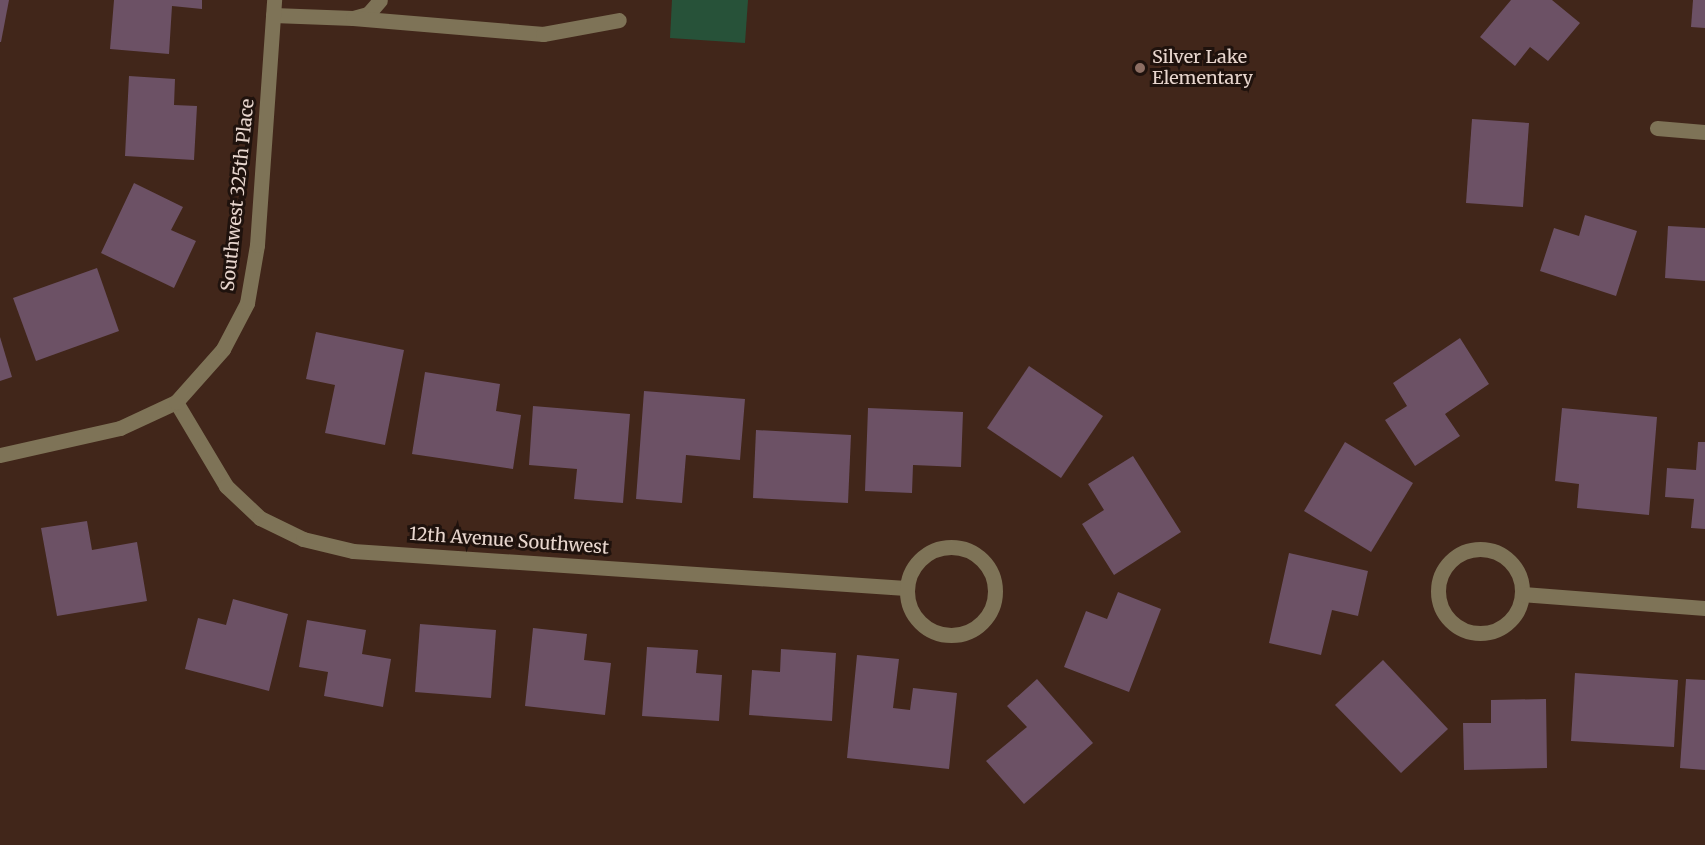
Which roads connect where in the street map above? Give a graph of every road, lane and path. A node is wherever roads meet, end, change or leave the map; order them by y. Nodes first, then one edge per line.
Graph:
1 (380, 0) edge
2 (274, 8) edge
3 (353, 18) junction
4 (619, 20) dead end
5 (1657, 128) dead end
6 (1705, 132) edge
7 (176, 402) junction
8 (0, 455) edge
9 (906, 588) junction
10 (1522, 594) junction
11 (1705, 608) edge

1 - 3 street
2 - 3 street
2 - 7 street, Southwest 325th Place
3 - 4 street
5 - 6 street
7 - 8 street, Southwest 325th Place
7 - 9 street, 12th Avenue Southwest
9 - 9 street
10 - 10 street
10 - 11 street

